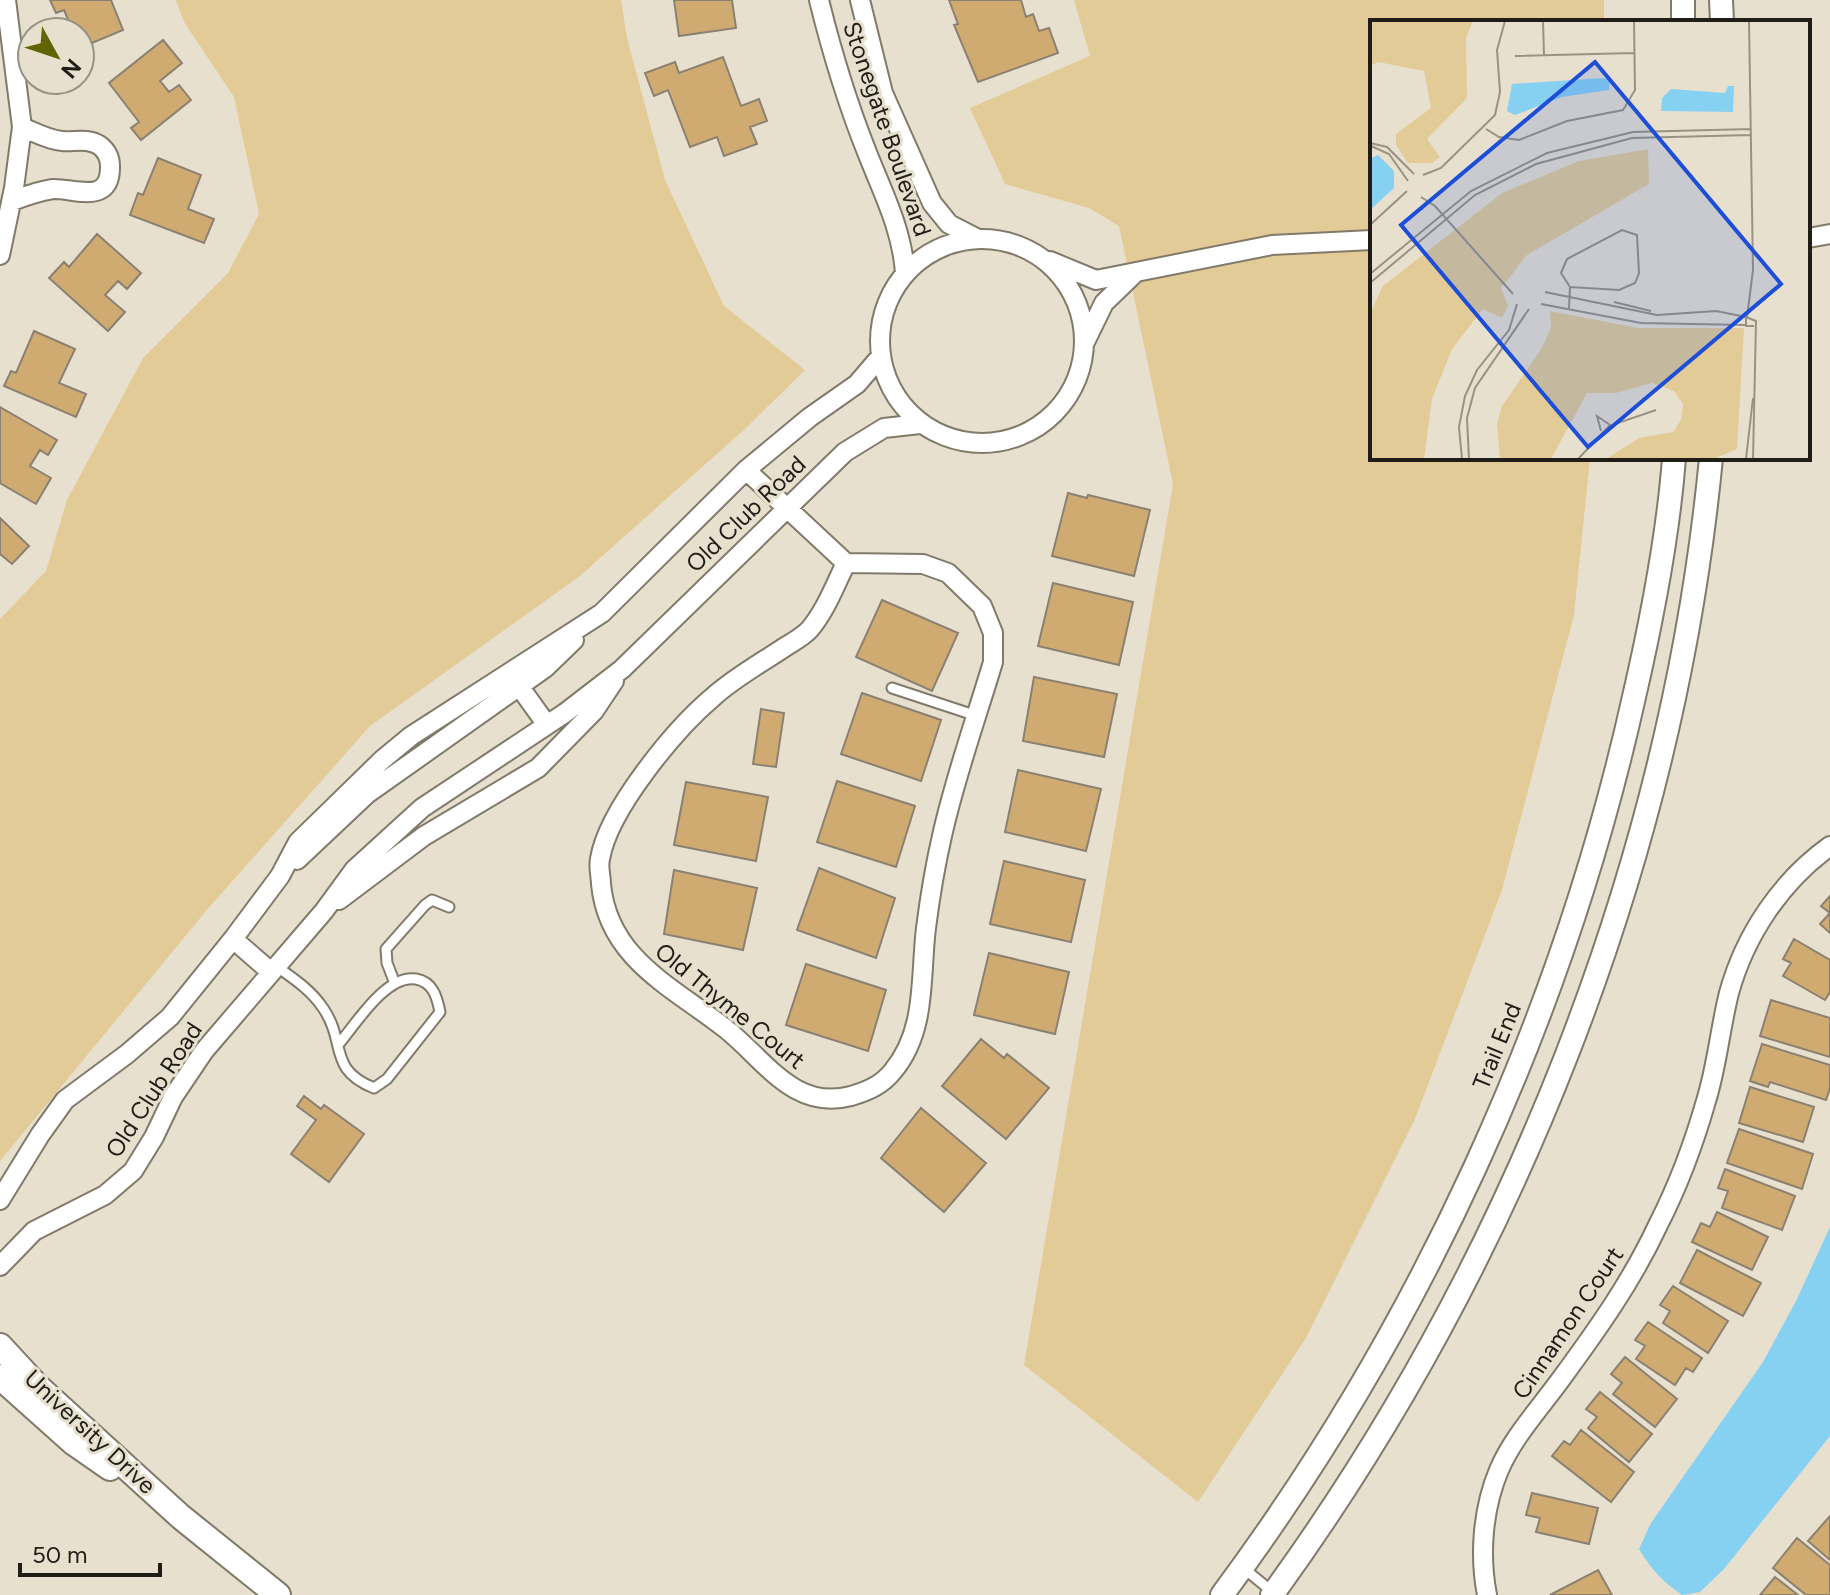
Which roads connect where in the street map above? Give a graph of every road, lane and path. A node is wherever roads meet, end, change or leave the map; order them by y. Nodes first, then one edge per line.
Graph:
1 (6, 0) edge
2 (819, 0) edge
3 (860, 0) edge
4 (1721, 0) edge
5 (1722, 20) edge
6 (883, 93) junction
7 (850, 104) junction
8 (22, 127) junction
9 (12, 201) junction
10 (978, 239) junction
11 (1370, 240) edge
12 (0, 255) edge
13 (1041, 257) junction
14 (905, 273) junction
15 (1134, 274) junction
16 (1084, 344) junction
17 (881, 356) junction
18 (920, 424) junction
19 (1674, 460) edge
20 (1711, 460) edge
21 (746, 470) junction
22 (784, 508) junction
23 (846, 563) junction
24 (602, 613) junction
25 (622, 669) junction
26 (519, 686) junction
27 (892, 688) dead end
28 (977, 716) junction
29 (547, 725) junction
30 (1830, 846) edge
31 (280, 876) junction
32 (449, 907) dead end
33 (324, 911) junction
34 (233, 939) junction
35 (274, 969) junction
36 (394, 981) junction
37 (338, 1045) junction
38 (0, 1200) edge
39 (0, 1266) edge
40 (0, 1346) edge
41 (0, 1377) edge
42 (181, 1517) junction
43 (1242, 1567) junction
44 (1486, 1586) edge
45 (1225, 1594) edge
46 (1274, 1594) edge
47 (278, 1595) edge

1 - 8 street
2 - 7 street, Stonegate Boulevard
3 - 6 street, Stonegate Boulevard
4 - 5 street
6 - 7 street
6 - 10 street, Stonegate Boulevard
7 - 14 street, Stonegate Boulevard
8 - 9 street
8 - 9 street
9 - 12 street
10 - 13 street
10 - 14 street
11 - 15 street
13 - 15 street
13 - 16 street
14 - 17 street
15 - 16 street
16 - 18 street
17 - 18 street
17 - 21 street, Old Club Road
18 - 22 street, Old Club Road
19 - 43 street, Trail End
20 - 46 street
21 - 22 street
21 - 24 street, Old Club Road
22 - 23 street
22 - 25 street, Old Club Road
23 - 28 street, Old Thyme Court
23 - 28 street, Old Thyme Court
24 - 26 street, Old Club Road
24 - 31 street, Old Club Road
25 - 29 street, Old Club Road
25 - 33 street, Old Club Road
26 - 29 street
26 - 31 street, Old Club Road
27 - 28 lane
29 - 33 street, Old Club Road
30 - 44 street, Cinnamon Court
31 - 34 street, Old Club Road
32 - 36 lane
33 - 35 street, Old Club Road
34 - 35 street
34 - 38 street, Old Club Road
35 - 37 lane
35 - 39 street, Old Club Road
36 - 37 lane
36 - 37 lane
40 - 42 main road, University Drive
41 - 42 main road, University Drive
42 - 47 main road, University Drive
43 - 45 street, Trail End
43 - 46 lane

